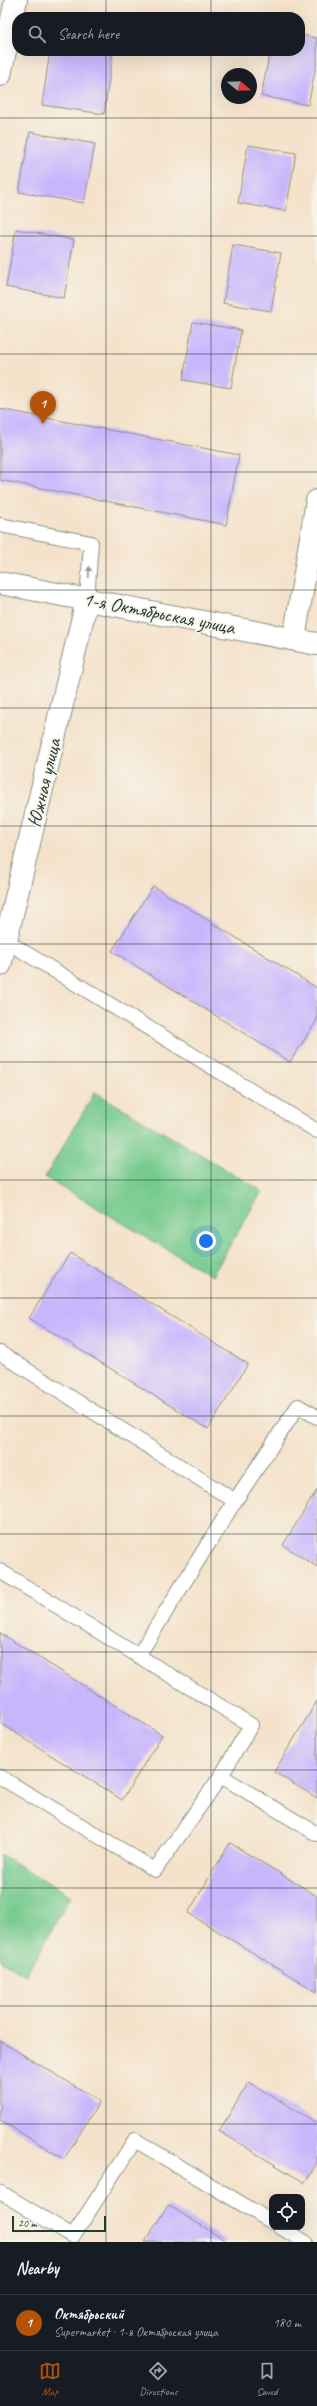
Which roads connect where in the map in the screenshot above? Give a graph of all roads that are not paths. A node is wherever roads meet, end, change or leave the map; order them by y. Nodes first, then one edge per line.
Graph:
1 (16, 0) edge
2 (13, 12) edge
3 (12, 19) edge
4 (0, 76) edge
5 (317, 501) edge
6 (0, 525) edge
7 (0, 584) edge
8 (87, 600) junction
9 (294, 639) junction
10 (317, 644) edge
11 (6, 941) junction
12 (0, 965) edge
13 (317, 1131) edge
14 (0, 1353) edge
15 (317, 1417) edge
16 (235, 1501) junction
17 (0, 1571) edge
18 (138, 1656) junction
19 (221, 1776) junction
20 (0, 1777) edge
21 (317, 1834) edge
22 (0, 2192) edge
23 (269, 2220) edge
24 (285, 2230) edge
25 (305, 2242) edge

1 - 2 street
3 - 4 street
5 - 9 street
8 -> 6 lane
7 - 8 street, 1-я Октябрьская улица
8 - 9 street, 1-я Октябрьская улица
8 - 11 street, Южная улица
9 - 10 street, 1-я Октябрьская улица
11 - 12 street, Южная улица
11 - 13 lane
14 - 16 lane
15 - 16 lane
16 - 18 lane
17 - 18 lane
18 - 19 lane
19 - 20 lane
19 - 21 lane
22 - 23 lane
24 - 25 lane

